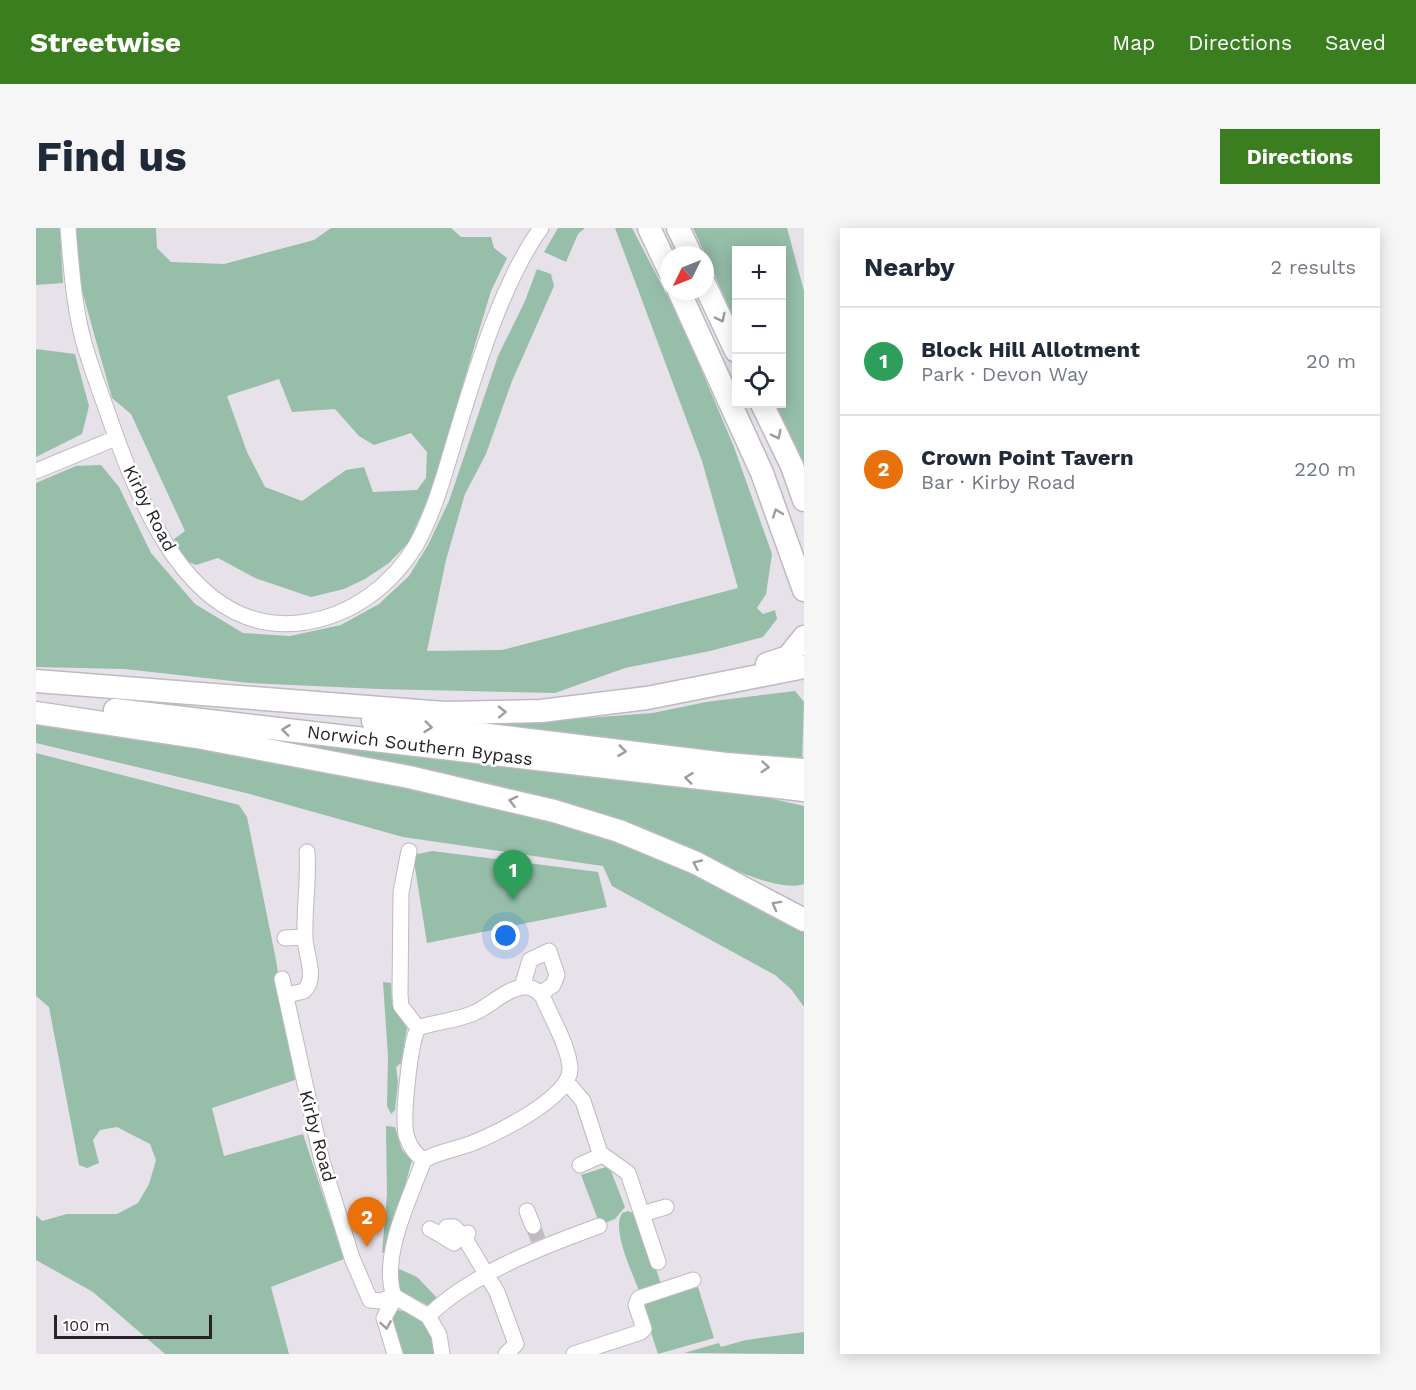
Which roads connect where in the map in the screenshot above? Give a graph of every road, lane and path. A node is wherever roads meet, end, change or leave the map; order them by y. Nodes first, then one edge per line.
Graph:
1 (68, 228) edge
2 (541, 228) edge
3 (678, 228) edge
4 (653, 230) edge
5 (666, 246) edge
6 (687, 246) edge
7 (660, 248) edge
8 (683, 300) edge
9 (688, 300) edge
10 (712, 300) edge
11 (696, 327) junction
12 (732, 342) edge
13 (764, 408) edge
14 (116, 438) junction
15 (792, 466) junction
16 (36, 471) edge
17 (804, 490) edge
18 (804, 500) edge
19 (797, 568) junction
20 (804, 590) edge
21 (804, 601) edge
22 (804, 637) edge
23 (804, 667) edge
24 (36, 682) edge
25 (699, 686) junction
26 (36, 701) edge
27 (36, 713) edge
28 (804, 770) edge
29 (804, 790) edge
30 (409, 850) dead end
31 (307, 852) dead end
32 (804, 920) edge
33 (285, 938) dead end
34 (304, 938) junction
35 (282, 979) dead end
36 (522, 987) junction
37 (540, 994) junction
38 (287, 995) junction
39 (418, 1028) junction
40 (567, 1082) junction
41 (602, 1155) junction
42 (424, 1160) junction
43 (580, 1165) dead end
44 (666, 1207) dead end
45 (527, 1211) dead end
46 (642, 1214) junction
47 (533, 1226) tunnel mouth
48 (599, 1226) dead end
49 (452, 1235) dead end
50 (658, 1262) dead end
51 (488, 1275) junction
52 (693, 1280) dead end
53 (394, 1297) junction
54 (428, 1316) junction
55 (518, 1349) edge
56 (395, 1354) edge
57 (442, 1354) edge
58 (574, 1354) edge

1 - 14 street, Kirby Road
2 - 14 street, Kirby Road
3 - 6 highway
4 - 5 highway
4 - 7 highway
8 - 11 highway
9 - 11 highway
10 -> 12 highway
19 -> 11 highway
13 -> 15 highway
14 - 16 street
15 - 17 highway
15 - 18 highway
19 - 20 highway
19 - 21 highway
22 - 25 highway
23 - 25 highway
24 -> 25 highway
24 -> 28 highway, Norwich Southern Bypass
29 -> 26 highway, Norwich Southern Bypass
32 -> 27 highway
30 - 39 street
31 - 34 street
33 - 34 street
34 - 38 street
35 - 38 street, Kirby Road
36 - 37 street
36 - 37 street
36 - 39 street
37 - 40 street
38 - 53 street, Kirby Road
39 - 42 street
40 - 41 street
40 - 42 street
41 - 43 street
41 - 46 street
42 - 53 street
44 - 46 street
45 - 47 street
46 - 50 street
48 - 51 street
49 - 51 street
51 - 54 street
51 - 55 street
52 - 58 street
53 - 54 street
53 -> 56 street
54 - 57 street

